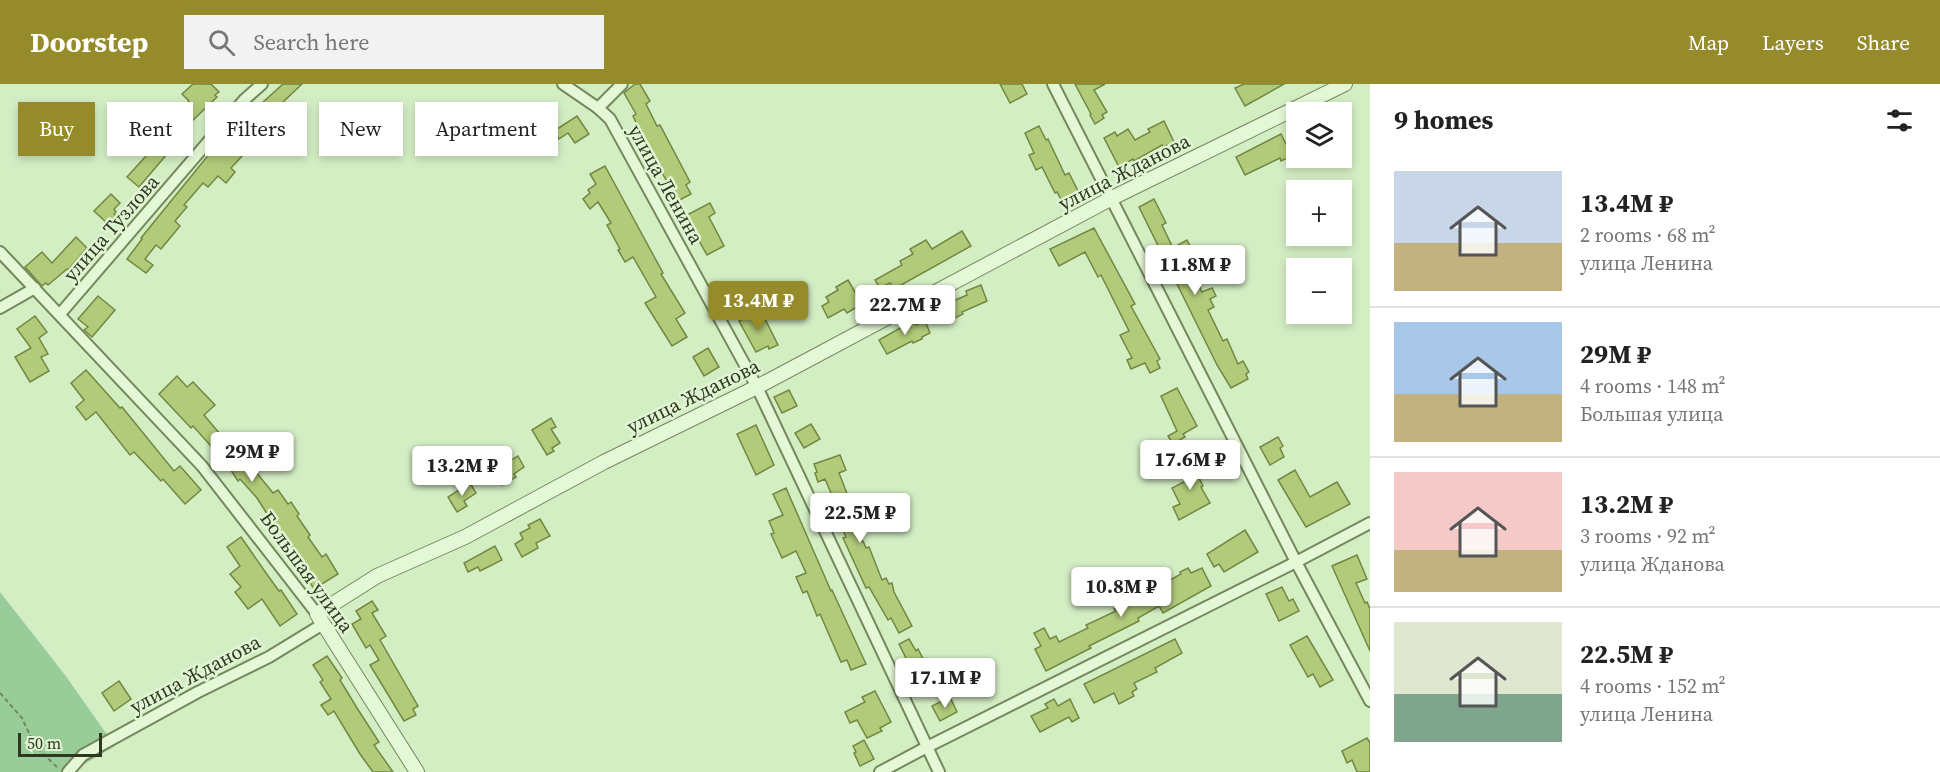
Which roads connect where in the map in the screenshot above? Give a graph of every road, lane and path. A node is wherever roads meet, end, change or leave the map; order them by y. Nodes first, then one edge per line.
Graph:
1 (262, 84) edge
2 (563, 84) edge
3 (622, 84) edge
4 (1053, 84) edge
5 (1345, 84) edge
6 (598, 108) junction
7 (1112, 198) junction
8 (0, 252) edge
9 (35, 288) junction
10 (0, 308) edge
11 (60, 315) junction
12 (757, 387) junction
13 (1370, 523) edge
14 (1296, 562) junction
15 (320, 619) junction
16 (0, 693) edge
17 (1370, 701) edge
18 (927, 747) junction
19 (62, 772) edge
20 (68, 772) edge
21 (417, 772) edge
22 (880, 772) edge
23 (939, 772) edge

1 - 11 street, улица Тузлова
2 - 6 street, улица Ленина
3 - 6 street
4 - 7 street
5 - 7 street, улица Жданова
6 - 12 street, улица Ленина
7 - 12 street, улица Жданова
7 - 14 street
8 - 9 street, Большая улица
9 - 10 street, улица Тузлова
9 - 11 street, Большая улица
11 - 15 street, Большая улица
12 - 15 street, улица Жданова
12 - 18 street, улица Ленина
13 - 14 street
14 - 17 street
14 - 18 street
15 - 20 street, улица Жданова
15 - 21 street, Большая улица
16 - 19 path
18 - 22 street
18 - 23 street, улица Ленина

